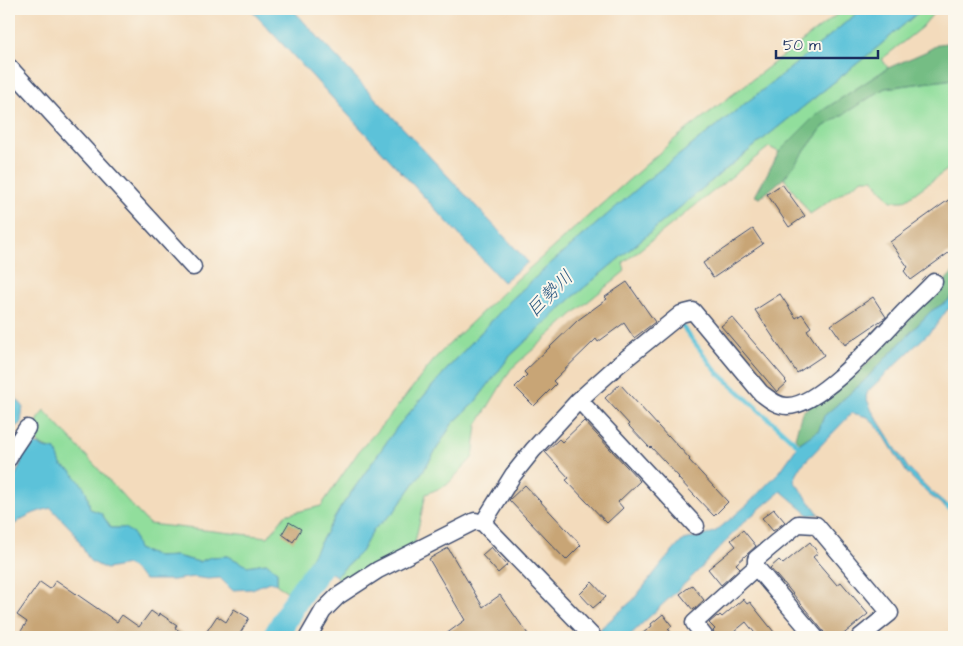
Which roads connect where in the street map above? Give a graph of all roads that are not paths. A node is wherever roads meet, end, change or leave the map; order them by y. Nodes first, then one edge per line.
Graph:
1 (9, 67) edge
2 (193, 266) dead end
3 (934, 282) dead end
4 (579, 400) junction
5 (27, 428) dead end
6 (10, 455) edge
7 (483, 523) junction
8 (696, 526) dead end
9 (756, 567) junction
10 (593, 636) edge
11 (308, 637) edge
12 (705, 637) edge
13 (815, 637) edge
14 (860, 637) edge

1 - 2 street
3 - 4 street
4 - 7 street
4 - 8 street
5 - 6 street
7 - 10 street
7 - 11 street
9 - 12 street
9 - 13 street
9 - 14 street

